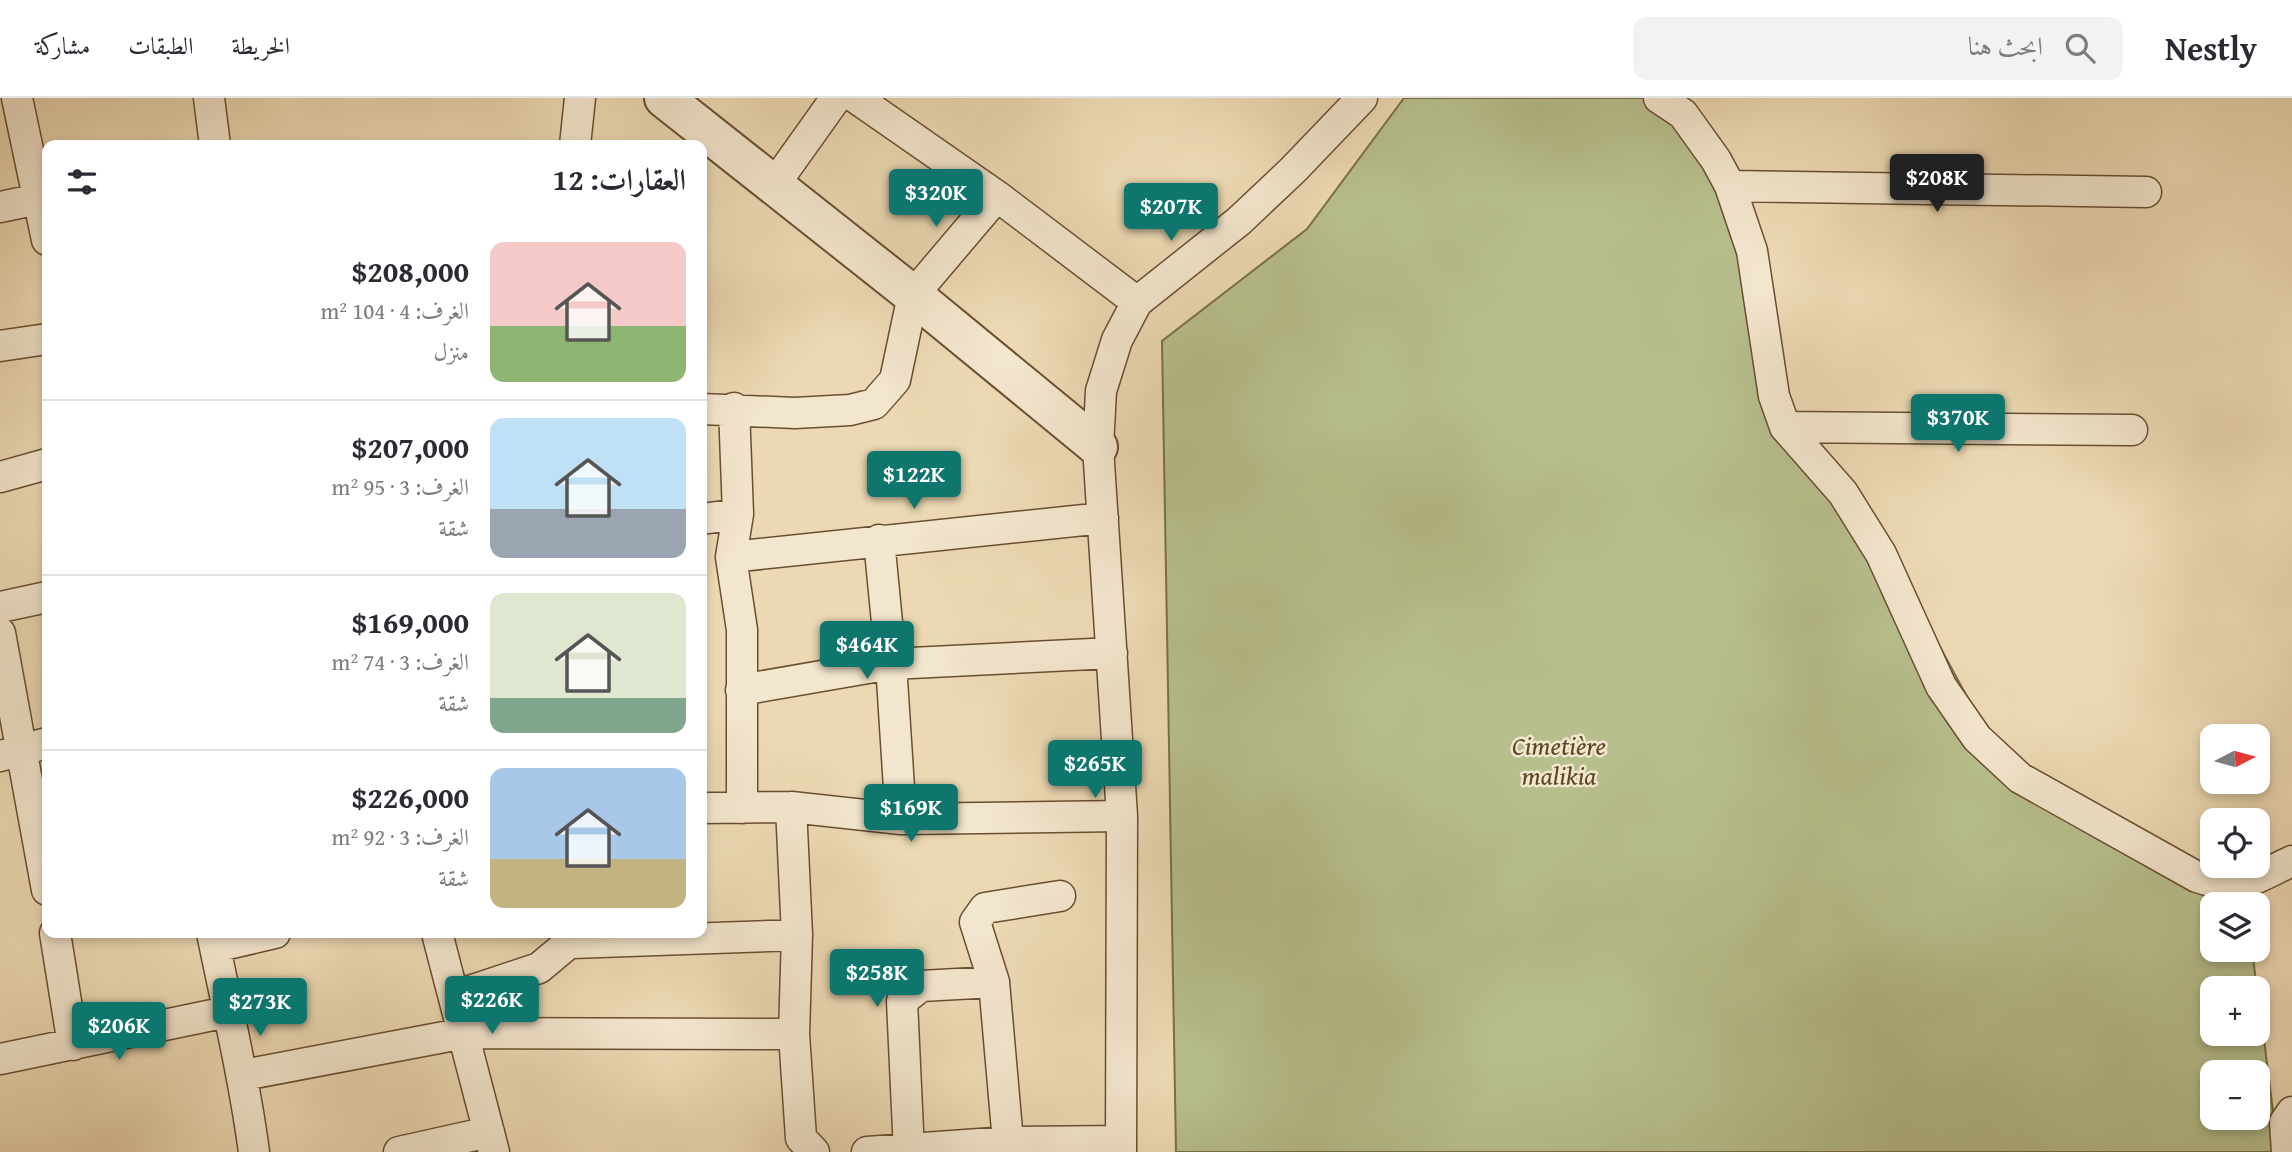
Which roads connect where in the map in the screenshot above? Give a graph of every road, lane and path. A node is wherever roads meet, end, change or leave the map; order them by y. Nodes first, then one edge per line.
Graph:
1 (16, 98) edge
2 (209, 98) edge
3 (580, 98) edge
4 (836, 98) edge
5 (856, 98) edge
6 (1362, 98) edge
7 (1659, 98) edge
8 (671, 100) edge
9 (214, 140) edge
10 (576, 140) edge
11 (774, 185) junction
12 (1730, 186) junction
13 (2146, 192) dead end
14 (42, 194) edge
15 (997, 196) junction
16 (42, 198) edge
17 (0, 208) edge
18 (913, 295) junction
19 (1137, 302) junction
20 (42, 339) edge
21 (0, 346) edge
22 (734, 408) junction
23 (707, 409) edge
24 (1785, 427) junction
25 (2132, 430) dead end
26 (1098, 447) junction
27 (42, 465) edge
28 (0, 477) edge
29 (738, 514) junction
30 (707, 518) edge
31 (1103, 518) junction
32 (879, 540) junction
33 (731, 557) junction
34 (42, 598) edge
35 (0, 607) edge
36 (0, 633) edge
37 (1112, 653) junction
38 (891, 664) junction
39 (741, 690) junction
40 (24, 750) edge
41 (791, 807) junction
42 (707, 808) edge
43 (742, 808) junction
44 (1122, 816) junction
45 (901, 819) junction
46 (42, 860) edge
47 (2292, 860) edge
48 (1060, 896) dead end
49 (797, 935) junction
50 (707, 936) edge
51 (55, 938) edge
52 (231, 938) edge
53 (438, 938) edge
54 (576, 938) edge
55 (214, 940) edge
56 (994, 982) junction
57 (454, 996) junction
58 (227, 1012) junction
59 (465, 1033) junction
60 (794, 1034) junction
61 (74, 1045) junction
62 (0, 1059) edge
63 (244, 1075) junction
64 (2292, 1112) edge
65 (492, 1142) edge
66 (1007, 1142) junction
67 (1121, 1147) edge
68 (909, 1151) edge
69 (254, 1152) edge
70 (399, 1152) edge
71 (814, 1152) edge
72 (867, 1152) edge
73 (2287, 1152) edge

1 - 14 street
2 - 9 street
3 - 10 street
4 - 11 street
5 - 15 street
6 - 19 street
7 - 12 street
8 - 11 street
11 - 18 street
12 - 13 street
12 - 24 street
15 - 18 street
15 - 19 street
16 - 17 street
18 - 22 street
18 - 26 street
19 - 26 street
20 - 21 street
22 - 23 street
22 - 29 street
24 - 25 street
24 - 47 street
26 - 31 street
27 - 28 street
29 - 30 street
29 - 33 street
31 - 32 street
31 - 37 street
32 - 33 street
32 - 38 street
33 - 39 street
34 - 35 street
36 - 40 street
37 - 38 street
37 - 44 street
38 - 39 street
38 - 45 street
39 - 43 street
40 - 46 street
41 - 43 street
41 - 45 street
41 - 49 street
42 - 43 street
44 - 45 street
44 - 67 street
48 - 56 street
49 - 50 street
49 - 60 street
51 - 61 street
52 - 55 street
53 - 57 street
54 - 57 street
55 - 58 street
56 - 66 street
56 - 68 street
57 - 59 street
58 - 61 street
58 - 63 street
59 - 60 street
59 - 63 street
59 - 65 street
60 - 71 street
61 - 62 street
63 - 69 street
64 - 73 street
65 - 70 street
66 - 67 street
66 - 68 street
68 - 72 street

